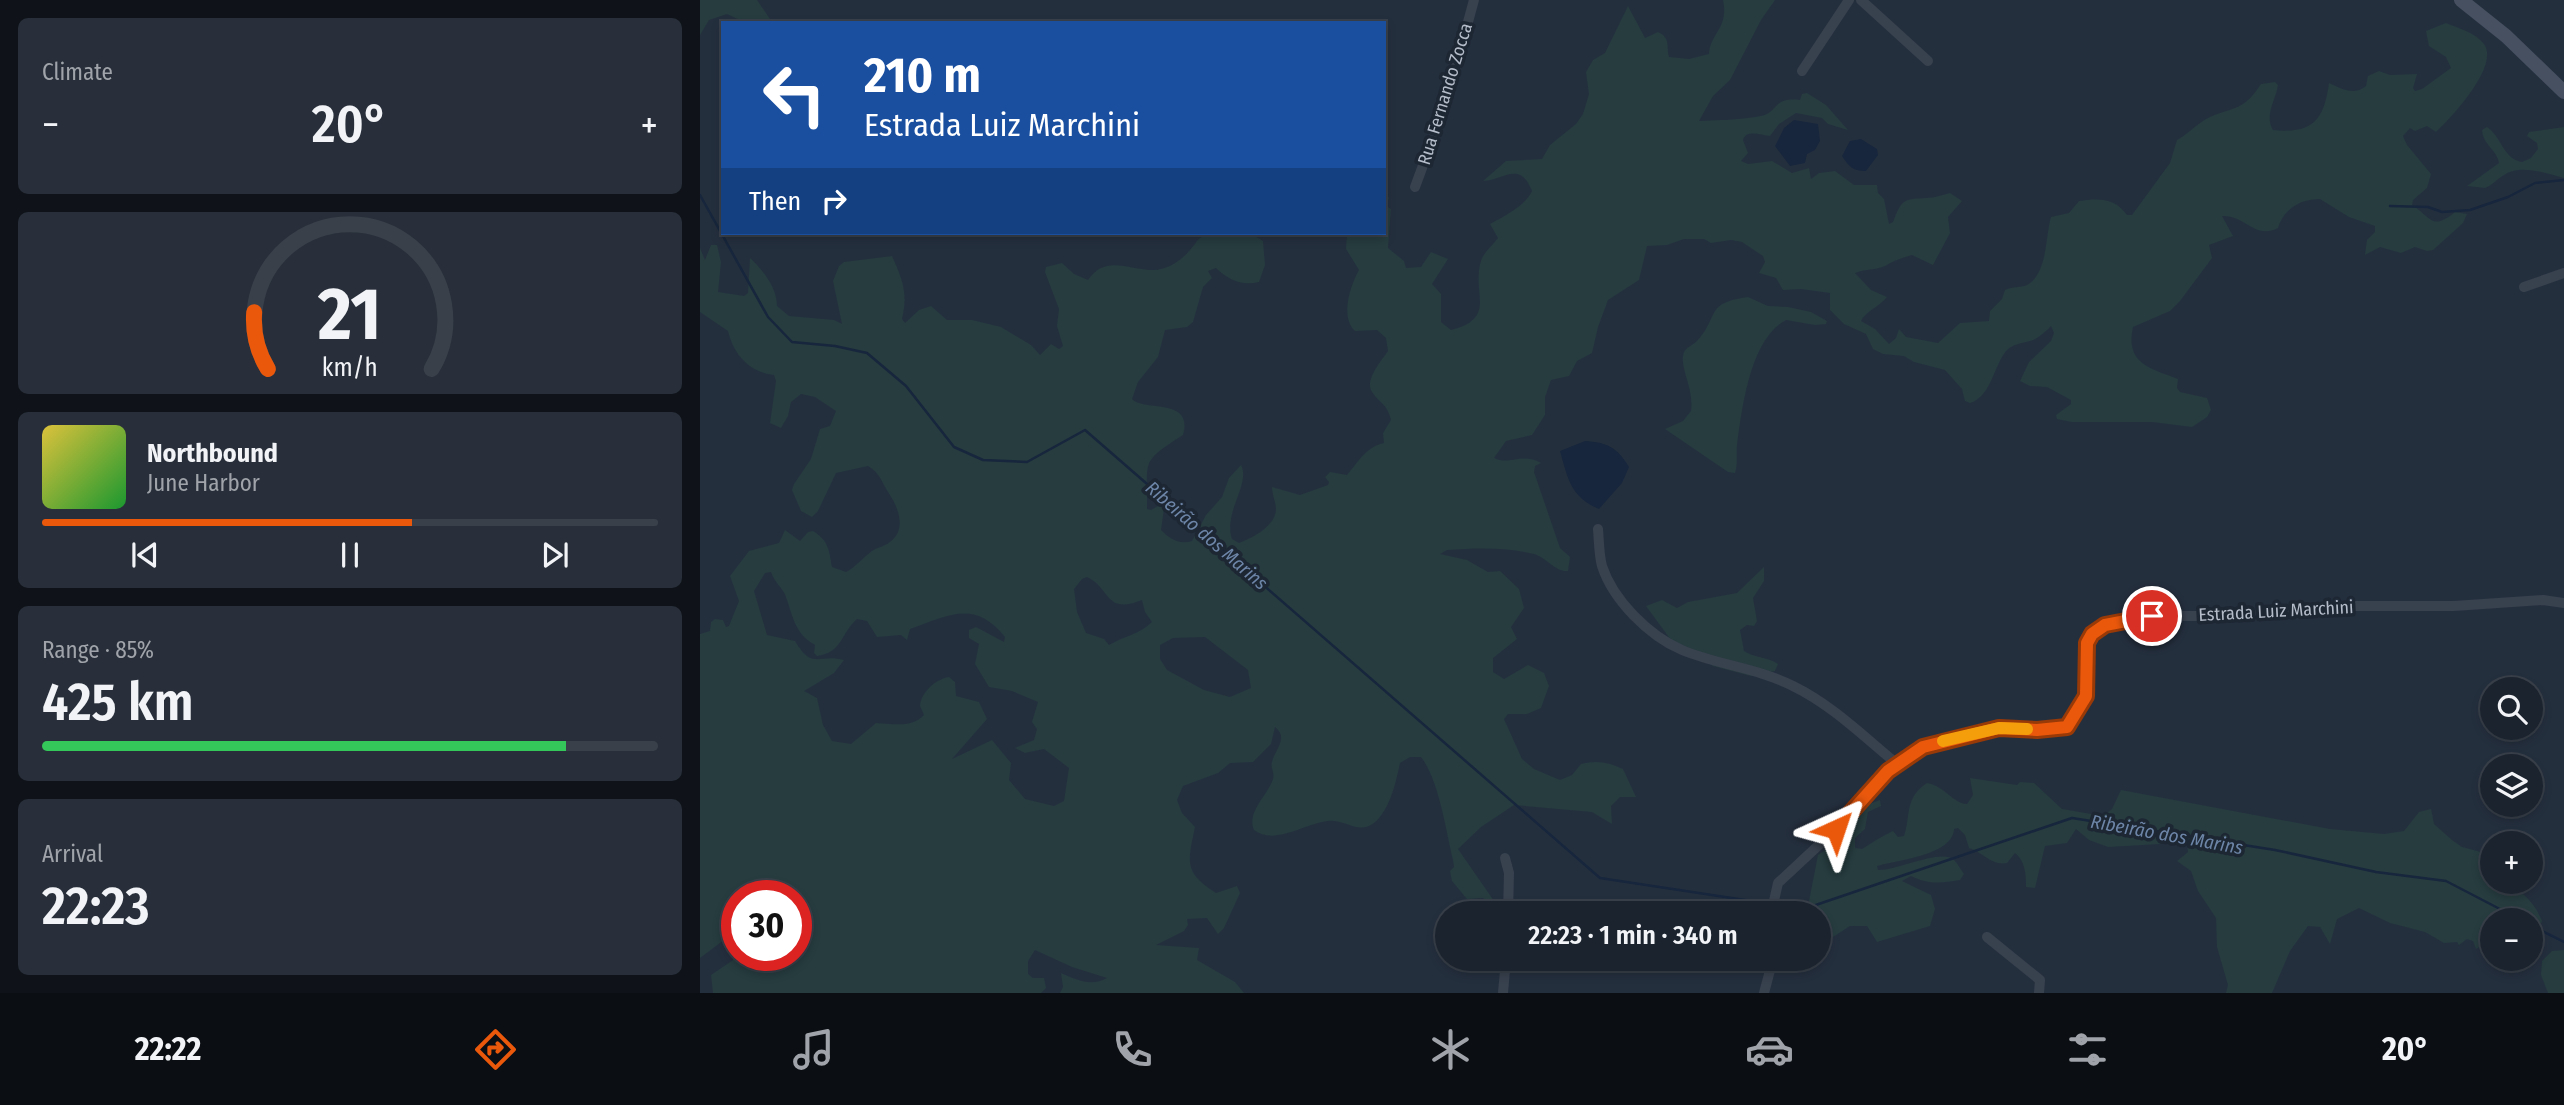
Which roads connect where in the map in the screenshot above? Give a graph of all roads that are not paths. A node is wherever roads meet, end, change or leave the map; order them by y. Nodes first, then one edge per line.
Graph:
1 (1474, 0) edge
2 (1849, 0) edge
3 (1861, 0) edge
4 (2462, 0) edge
5 (1928, 61) dead end
6 (1802, 71) dead end
7 (2564, 92) edge
8 (1415, 187) dead end
9 (2564, 273) edge
10 (2524, 287) dead end
11 (1598, 529) dead end
12 (2564, 603) edge
13 (1896, 763) junction
14 (1504, 858) dead end
15 (1508, 901) edge
16 (1773, 901) edge
17 (1987, 937) dead end
18 (1505, 971) edge
19 (1770, 971) edge
20 (1503, 993) edge
21 (1764, 993) edge
22 (2039, 993) edge

1 - 8 street, Rua Fernando Zocca
2 - 6 street
3 - 5 street
4 - 7 main road
9 - 10 street
11 - 13 street
12 - 13 street, Estrada Luiz Marchini
13 - 16 street, Estrada Luiz Marchini
14 - 15 street
17 - 22 street
18 - 20 street
19 - 21 street

